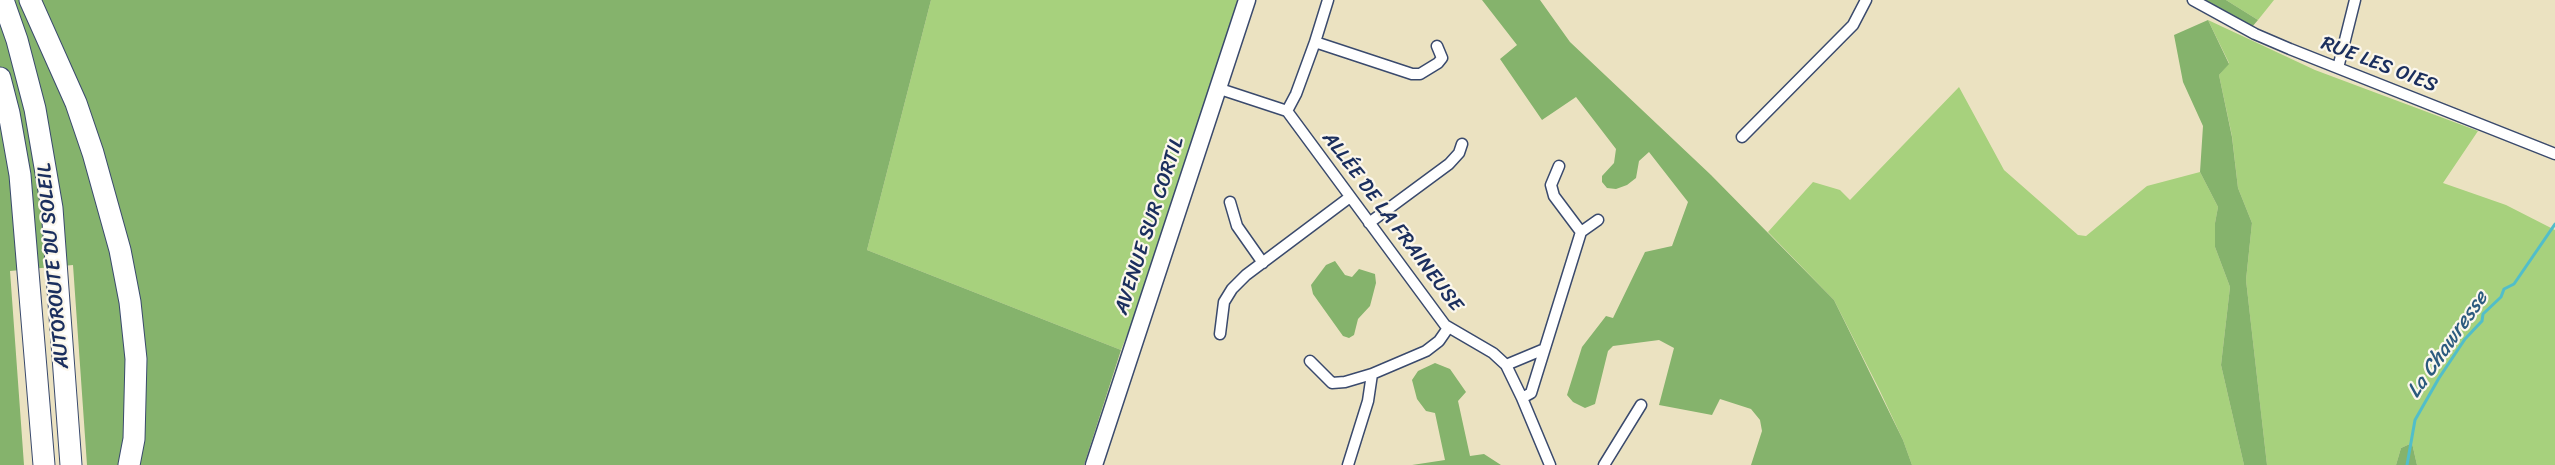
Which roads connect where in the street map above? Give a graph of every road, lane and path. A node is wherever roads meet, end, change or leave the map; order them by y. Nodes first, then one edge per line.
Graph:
1 (3, 0) edge
2 (30, 0) edge
3 (1247, 0) edge
4 (1328, 0) edge
5 (1866, 0) edge
6 (2193, 0) edge
7 (2355, 0) edge
8 (1315, 42) junction
9 (1437, 46) dead end
10 (2338, 68) junction
11 (0, 78) edge
12 (1217, 88) junction
13 (1287, 111) junction
14 (1742, 136) dead end
15 (1462, 144) dead end
16 (2555, 154) edge
17 (1559, 166) dead end
18 (1350, 197) junction
19 (1230, 202) dead end
20 (1598, 220) dead end
21 (1370, 223) junction
22 (1581, 232) junction
23 (1263, 263) junction
24 (1448, 328) junction
25 (1220, 334) dead end
26 (1542, 350) junction
27 (1310, 361) dead end
28 (1506, 365) junction
29 (1372, 374) junction
30 (1522, 398) junction
31 (1641, 405) dead end
32 (44, 465) edge
33 (71, 465) edge
34 (129, 465) edge
35 (1094, 465) edge
36 (1348, 465) edge
37 (1550, 465) edge
38 (1604, 465) edge

1 - 33 highway, AUTOROUTE DU SOLEIL
2 - 34 highway
3 - 12 main road, AVENUE SUR CORTIL
4 - 8 street
5 - 14 street
6 - 10 street, RUE LES OIES
7 - 10 street
8 - 9 street
8 - 13 street
10 - 16 street, RUE LES OIES
11 - 32 highway, AUTOROUTE DU SOLEIL
12 - 13 street
12 - 35 main road, AVENUE SUR CORTIL
13 - 18 street, ALLÉE DE LA FRAINEUSE
15 - 21 street
17 - 22 street
18 - 21 street, ALLÉE DE LA FRAINEUSE
18 - 23 street
19 - 23 street
20 - 22 street
21 - 24 street, ALLÉE DE LA FRAINEUSE
22 - 26 street
23 - 25 street
24 - 28 street, ALLÉE DE LA FRAINEUSE
24 - 29 street
26 - 28 street
26 - 30 street
27 - 29 street
28 - 30 street, ALLÉE DE LA FRAINEUSE
29 - 36 street
30 - 37 street, ALLÉE DE LA FRAINEUSE
31 - 38 street

